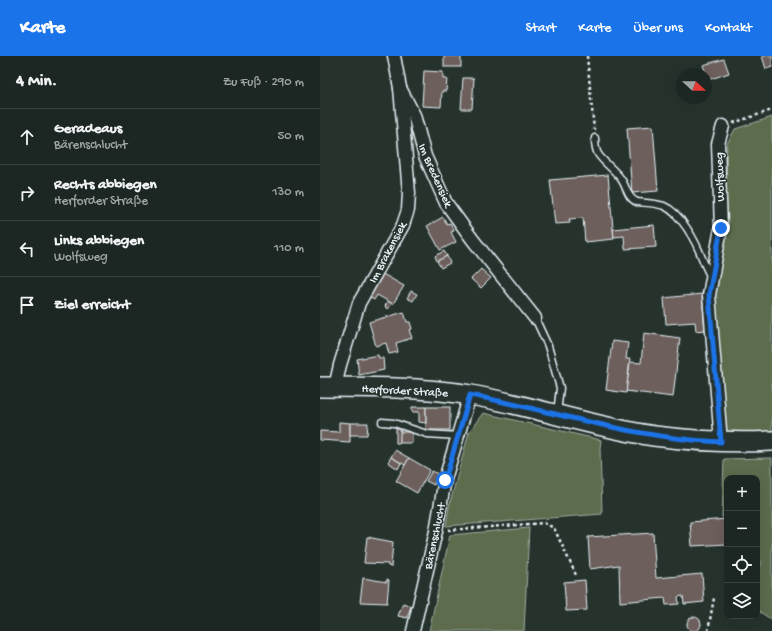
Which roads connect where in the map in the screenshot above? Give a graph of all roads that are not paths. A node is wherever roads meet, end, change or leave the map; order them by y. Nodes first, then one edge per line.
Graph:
1 (394, 56) edge
2 (400, 88) junction
3 (723, 126) road end
4 (595, 138) road end
5 (712, 278) junction
6 (535, 318) joint
7 (328, 387) edge
8 (470, 395) junction
9 (557, 414) junction
10 (382, 422) dead end
11 (458, 436) junction
12 (721, 442) junction
13 (772, 442) edge
14 (414, 631) edge

1 - 2 street, Im Bredensiek
2 - 6 street, Im Bredensiek
2 - 7 street, Im Brakensiek
3 - 5 street, Wolfsweg
4 - 5 lane
5 - 12 street, Wolfsweg
6 - 9 lane
7 - 8 main road, Herforder Straße
8 - 9 main road, Herforder Straße
8 - 11 street, Bärenschlucht
9 - 12 main road, Herforder Straße
10 - 11 lane
11 - 14 street, Bärenschlucht
12 - 13 main road, Herforder Straße

